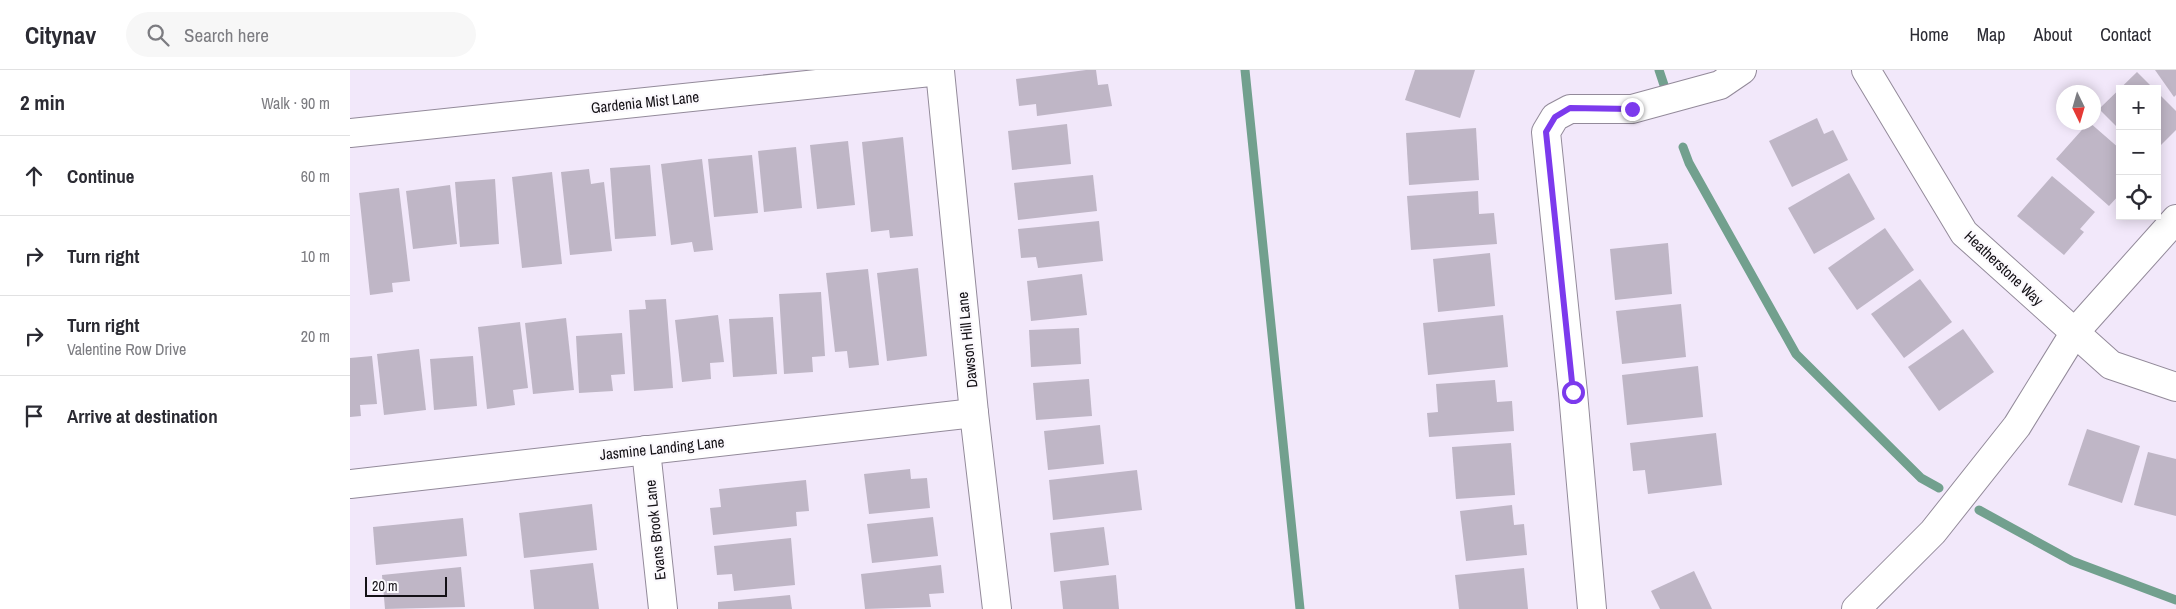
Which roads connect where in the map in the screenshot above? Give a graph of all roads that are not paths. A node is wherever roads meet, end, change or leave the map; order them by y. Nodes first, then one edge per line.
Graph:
1 (1742, 70) edge
2 (1866, 70) edge
3 (940, 71) joint
4 (350, 133) edge
5 (2176, 219) edge
6 (2075, 332) junction
7 (2176, 388) edge
8 (974, 413) junction
9 (646, 450) junction
10 (350, 484) edge
11 (663, 609) edge
12 (997, 609) edge
13 (1592, 609) edge
14 (1856, 609) edge

1 - 13 street
2 - 6 street, Heatherstone Way
3 - 4 street, Gardenia Mist Lane
3 - 8 street, Dawson Hill Lane
5 - 6 street
6 - 7 street, Heatherstone Way
6 - 14 street
8 - 9 street, Jasmine Landing Lane
8 - 12 street, Dawson Hill Lane
9 - 10 street, Jasmine Landing Lane
9 - 11 street, Evans Brook Lane

